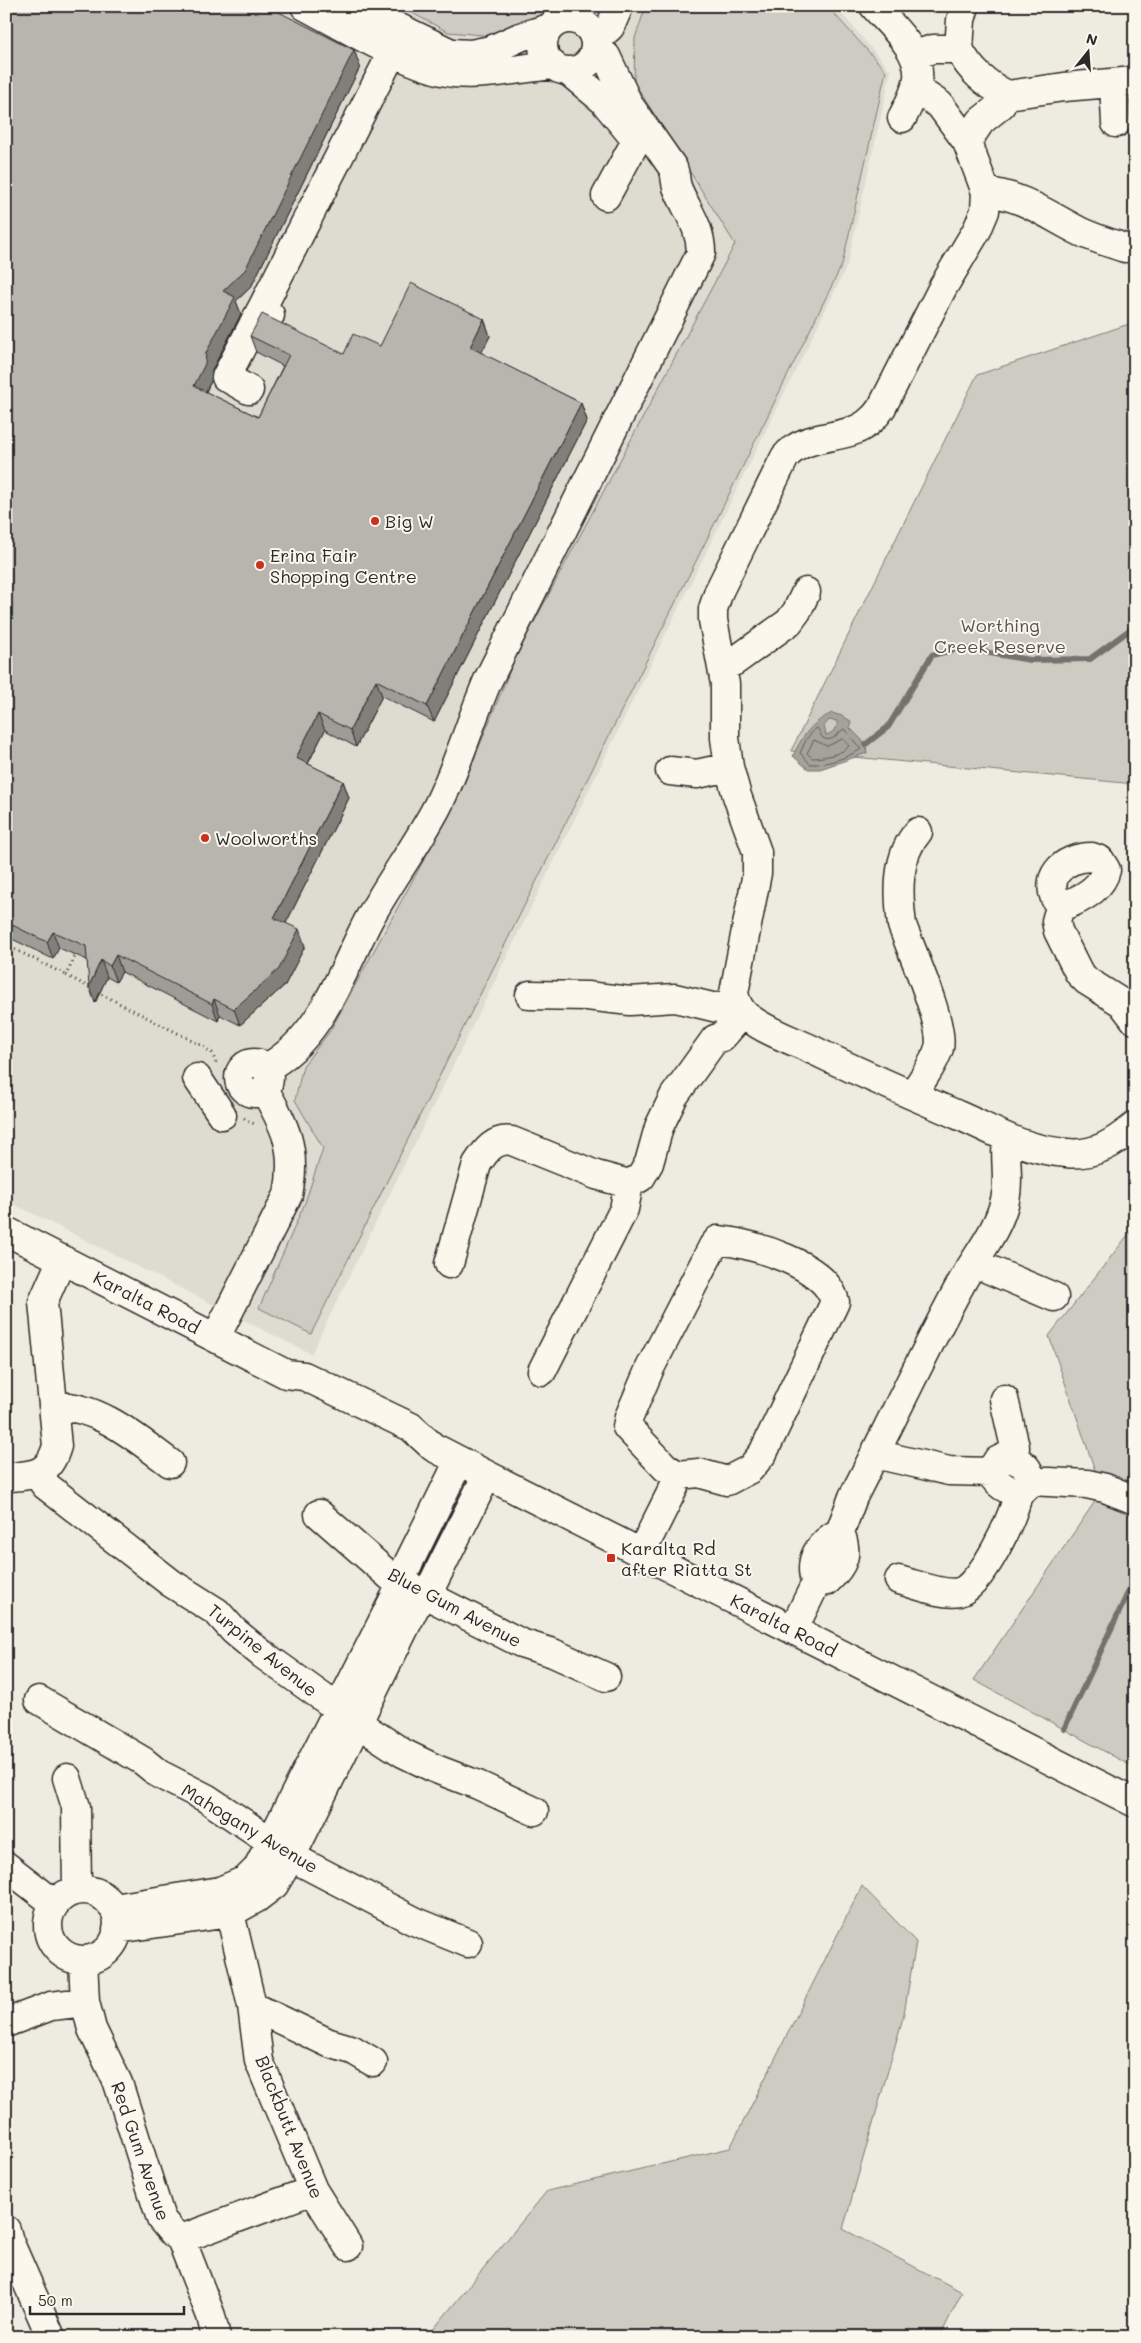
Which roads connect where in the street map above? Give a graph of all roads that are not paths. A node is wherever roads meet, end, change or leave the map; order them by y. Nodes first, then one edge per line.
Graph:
1 (305, 6) edge
2 (354, 6) edge
3 (619, 6) edge
4 (874, 6) edge
5 (965, 6) edge
6 (562, 18) edge
7 (390, 24) junction
8 (420, 40) junction
9 (595, 44) junction
10 (959, 49) junction
11 (393, 51) junction
12 (914, 55) junction
13 (561, 68) junction
14 (1124, 82) edge
15 (916, 89) junction
16 (1007, 95) junction
17 (902, 118) dead end
18 (1116, 123) dead end
19 (636, 140) junction
20 (967, 142) junction
21 (676, 185) junction
22 (986, 192) junction
23 (606, 196) dead end
24 (1125, 248) dead end
25 (249, 390) dead end
26 (806, 592) dead end
27 (723, 666) junction
28 (729, 767) junction
29 (670, 771) dead end
30 (918, 832) dead end
31 (1060, 907) dead end
32 (530, 995) dead end
33 (732, 1007) junction
34 (1135, 1020) edge
35 (207, 1072) road end
36 (913, 1095) junction
37 (222, 1115) dead end
38 (1135, 1126) edge
39 (1007, 1139) junction
40 (629, 1184) junction
41 (6, 1231) edge
42 (62, 1259) junction
43 (974, 1263) junction
44 (449, 1264) dead end
45 (1054, 1297) dead end
46 (216, 1337) junction
47 (542, 1371) dead end
48 (1004, 1399) dead end
49 (54, 1406) junction
50 (875, 1454) junction
51 (460, 1461) junction
52 (170, 1463) dead end
53 (1003, 1465) junction
54 (38, 1474) junction
55 (488, 1475) junction
56 (678, 1475) junction
57 (10, 1477) dead end
58 (1024, 1487) junction
59 (1135, 1500) edge
60 (319, 1514) dead end
61 (641, 1553) junction
62 (899, 1580) dead end
63 (412, 1588) junction
64 (793, 1630) junction
65 (606, 1677) dead end
66 (39, 1700) dead end
67 (348, 1716) junction
68 (67, 1778) dead end
69 (1135, 1804) edge
70 (534, 1811) dead end
71 (282, 1848) junction
72 (6, 1866) edge
73 (66, 1897) junction
74 (230, 1913) junction
75 (115, 1919) junction
76 (468, 1943) dead end
77 (83, 1960) junction
78 (84, 2002) junction
79 (252, 2006) junction
80 (6, 2023) edge
81 (373, 2062) dead end
82 (313, 2190) junction
83 (6, 2230) edge
84 (181, 2239) junction
85 (348, 2246) dead end
86 (51, 2337) edge
87 (216, 2337) edge

1 - 11 street
2 - 7 street
3 - 9 street
4 - 12 street
5 - 10 street
6 - 8 street
6 - 9 street
6 - 13 street
7 - 8 street
7 - 11 street
8 - 11 street
9 - 13 street
9 - 21 street
10 - 12 street
10 - 16 street
11 - 13 street
11 - 25 street
12 - 15 street
13 - 19 street
14 - 16 street
14 - 18 street
15 - 17 street
15 - 20 street
16 - 20 street
19 - 21 street
19 - 23 street
20 - 22 street
21 - 46 street
22 - 24 street
22 - 27 street
26 - 27 street
27 - 28 street
28 - 29 street
28 - 33 street
30 - 36 street
31 - 34 street
32 - 33 street
33 - 36 street
33 - 40 street
35 - 37 street
36 - 39 street
38 - 39 street
39 - 43 street
40 - 44 street
40 - 47 street
41 - 42 street, Karalta Road
42 - 46 street, Karalta Road
42 - 49 street
43 - 45 street
43 - 50 street
46 - 51 street, Karalta Road
48 - 53 street
49 - 52 street
49 - 54 street
50 - 53 street
50 - 64 street
51 - 55 street, Karalta Road
51 - 63 street
53 - 58 street
54 - 57 street
54 - 67 street, Turpine Avenue
55 - 61 street, Karalta Road
55 - 63 street
56 - 56 street
56 - 61 street
58 - 59 street
58 - 62 street
60 - 63 street, Blue Gum Avenue
61 - 64 street, Karalta Road
63 - 65 street, Blue Gum Avenue
63 - 67 street
64 - 69 street, Karalta Road
66 - 71 street, Mahogany Avenue
67 - 70 street, Turpine Avenue
67 - 71 street
68 - 73 street
71 - 74 street
71 - 75 street
71 - 76 street, Mahogany Avenue
72 - 73 street
73 - 75 street
73 - 77 street
74 - 75 street
74 - 79 street, Blackbutt Avenue
75 - 77 street
77 - 78 street, Red Gum Avenue
78 - 80 street
78 - 84 street, Red Gum Avenue
79 - 81 street
79 - 82 street, Blackbutt Avenue
82 - 84 street
82 - 85 street, Blackbutt Avenue
83 - 86 street
84 - 87 street, Red Gum Avenue

